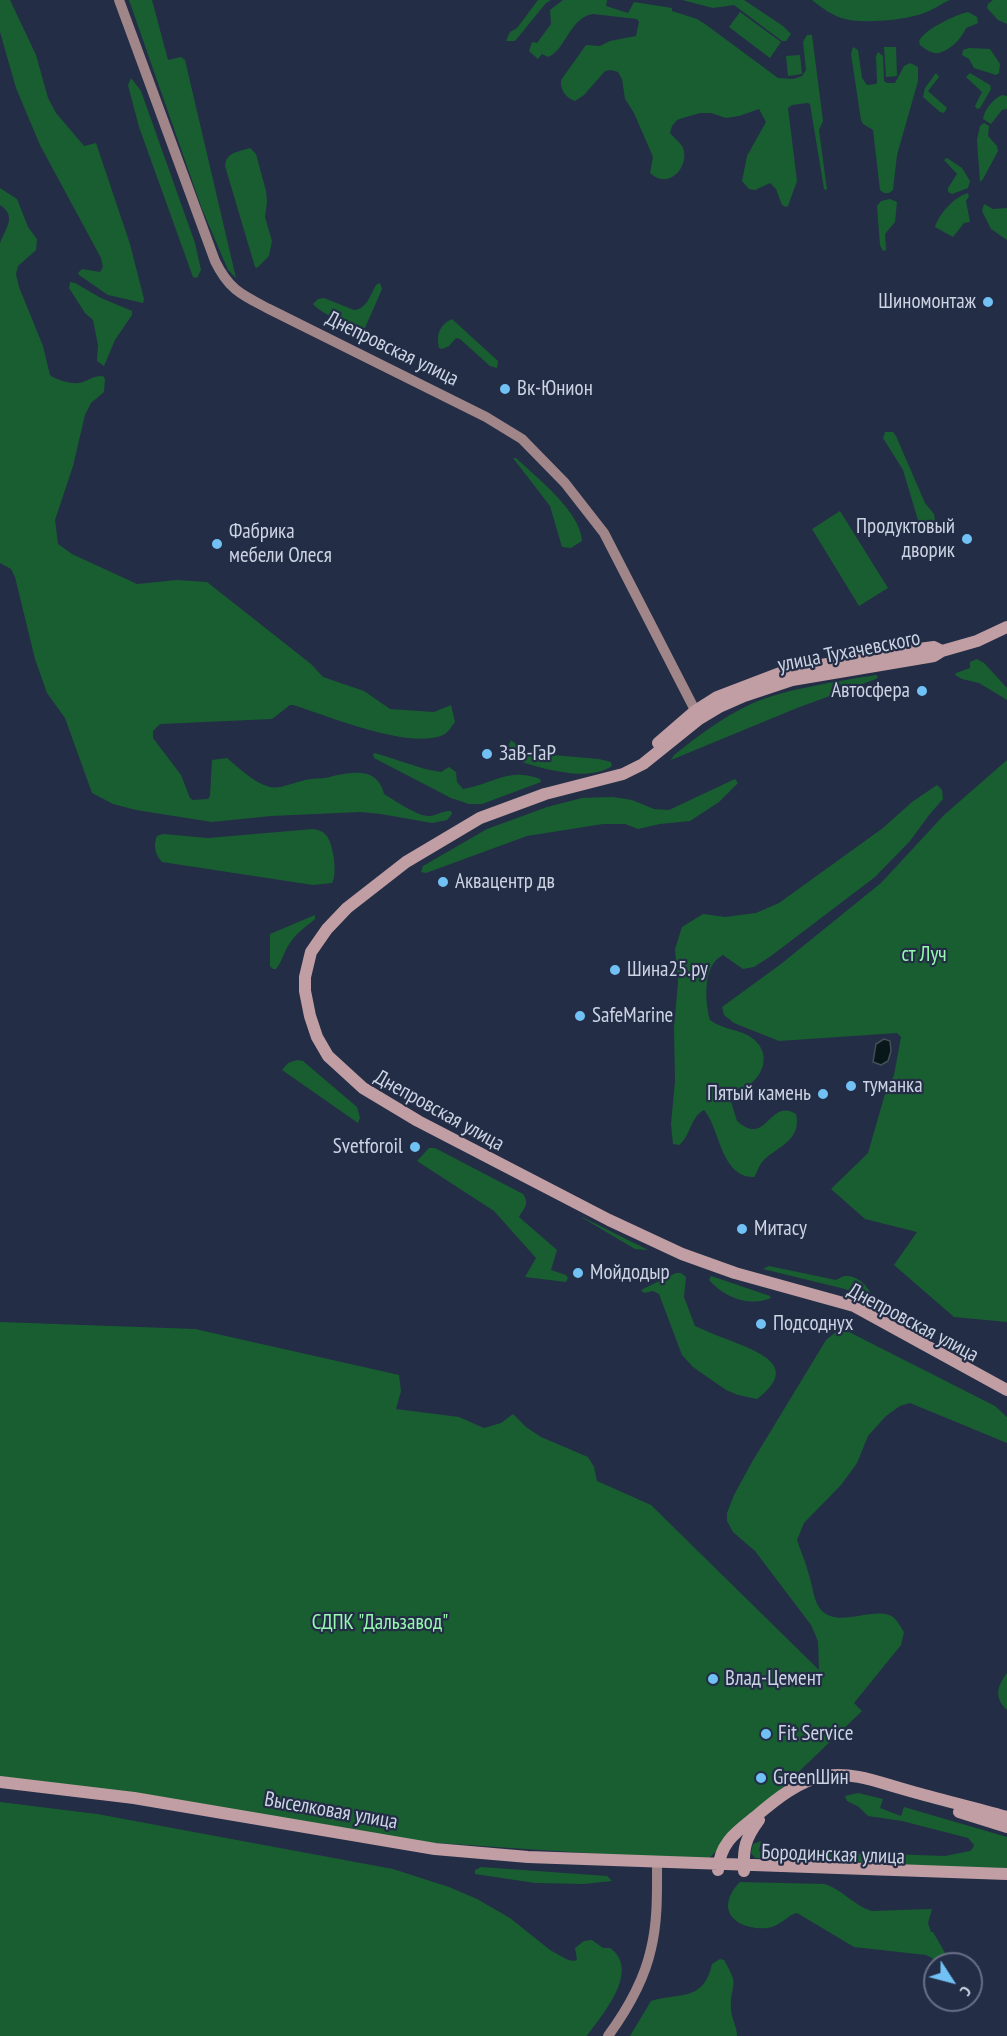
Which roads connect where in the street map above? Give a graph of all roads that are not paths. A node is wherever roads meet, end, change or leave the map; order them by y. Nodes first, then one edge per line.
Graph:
1 (119, 0) edge
2 (1007, 627) edge
3 (697, 715) junction
4 (1007, 1390) edge
5 (1007, 1396) edge
6 (0, 1782) edge
7 (0, 1789) edge
8 (1007, 1817) edge
9 (1007, 1827) edge
10 (657, 1865) junction
11 (718, 1867) junction
12 (744, 1868) junction
13 (1007, 1874) edge
14 (1007, 1880) edge
15 (608, 2036) edge

1 - 3 main road, Днепровская улица
2 - 3 main road, улица Тухачевского
3 - 4 main road, Днепровская улица
3 - 5 main road, Днепровская улица
6 - 10 main road, Выселковая улица
7 - 10 main road, Выселковая улица
8 - 11 main road
9 - 12 main road
10 - 11 main road, Бородинская улица
10 - 15 main road
11 - 12 main road, Бородинская улица
12 - 13 main road, Бородинская улица
12 - 14 main road, Бородинская улица

